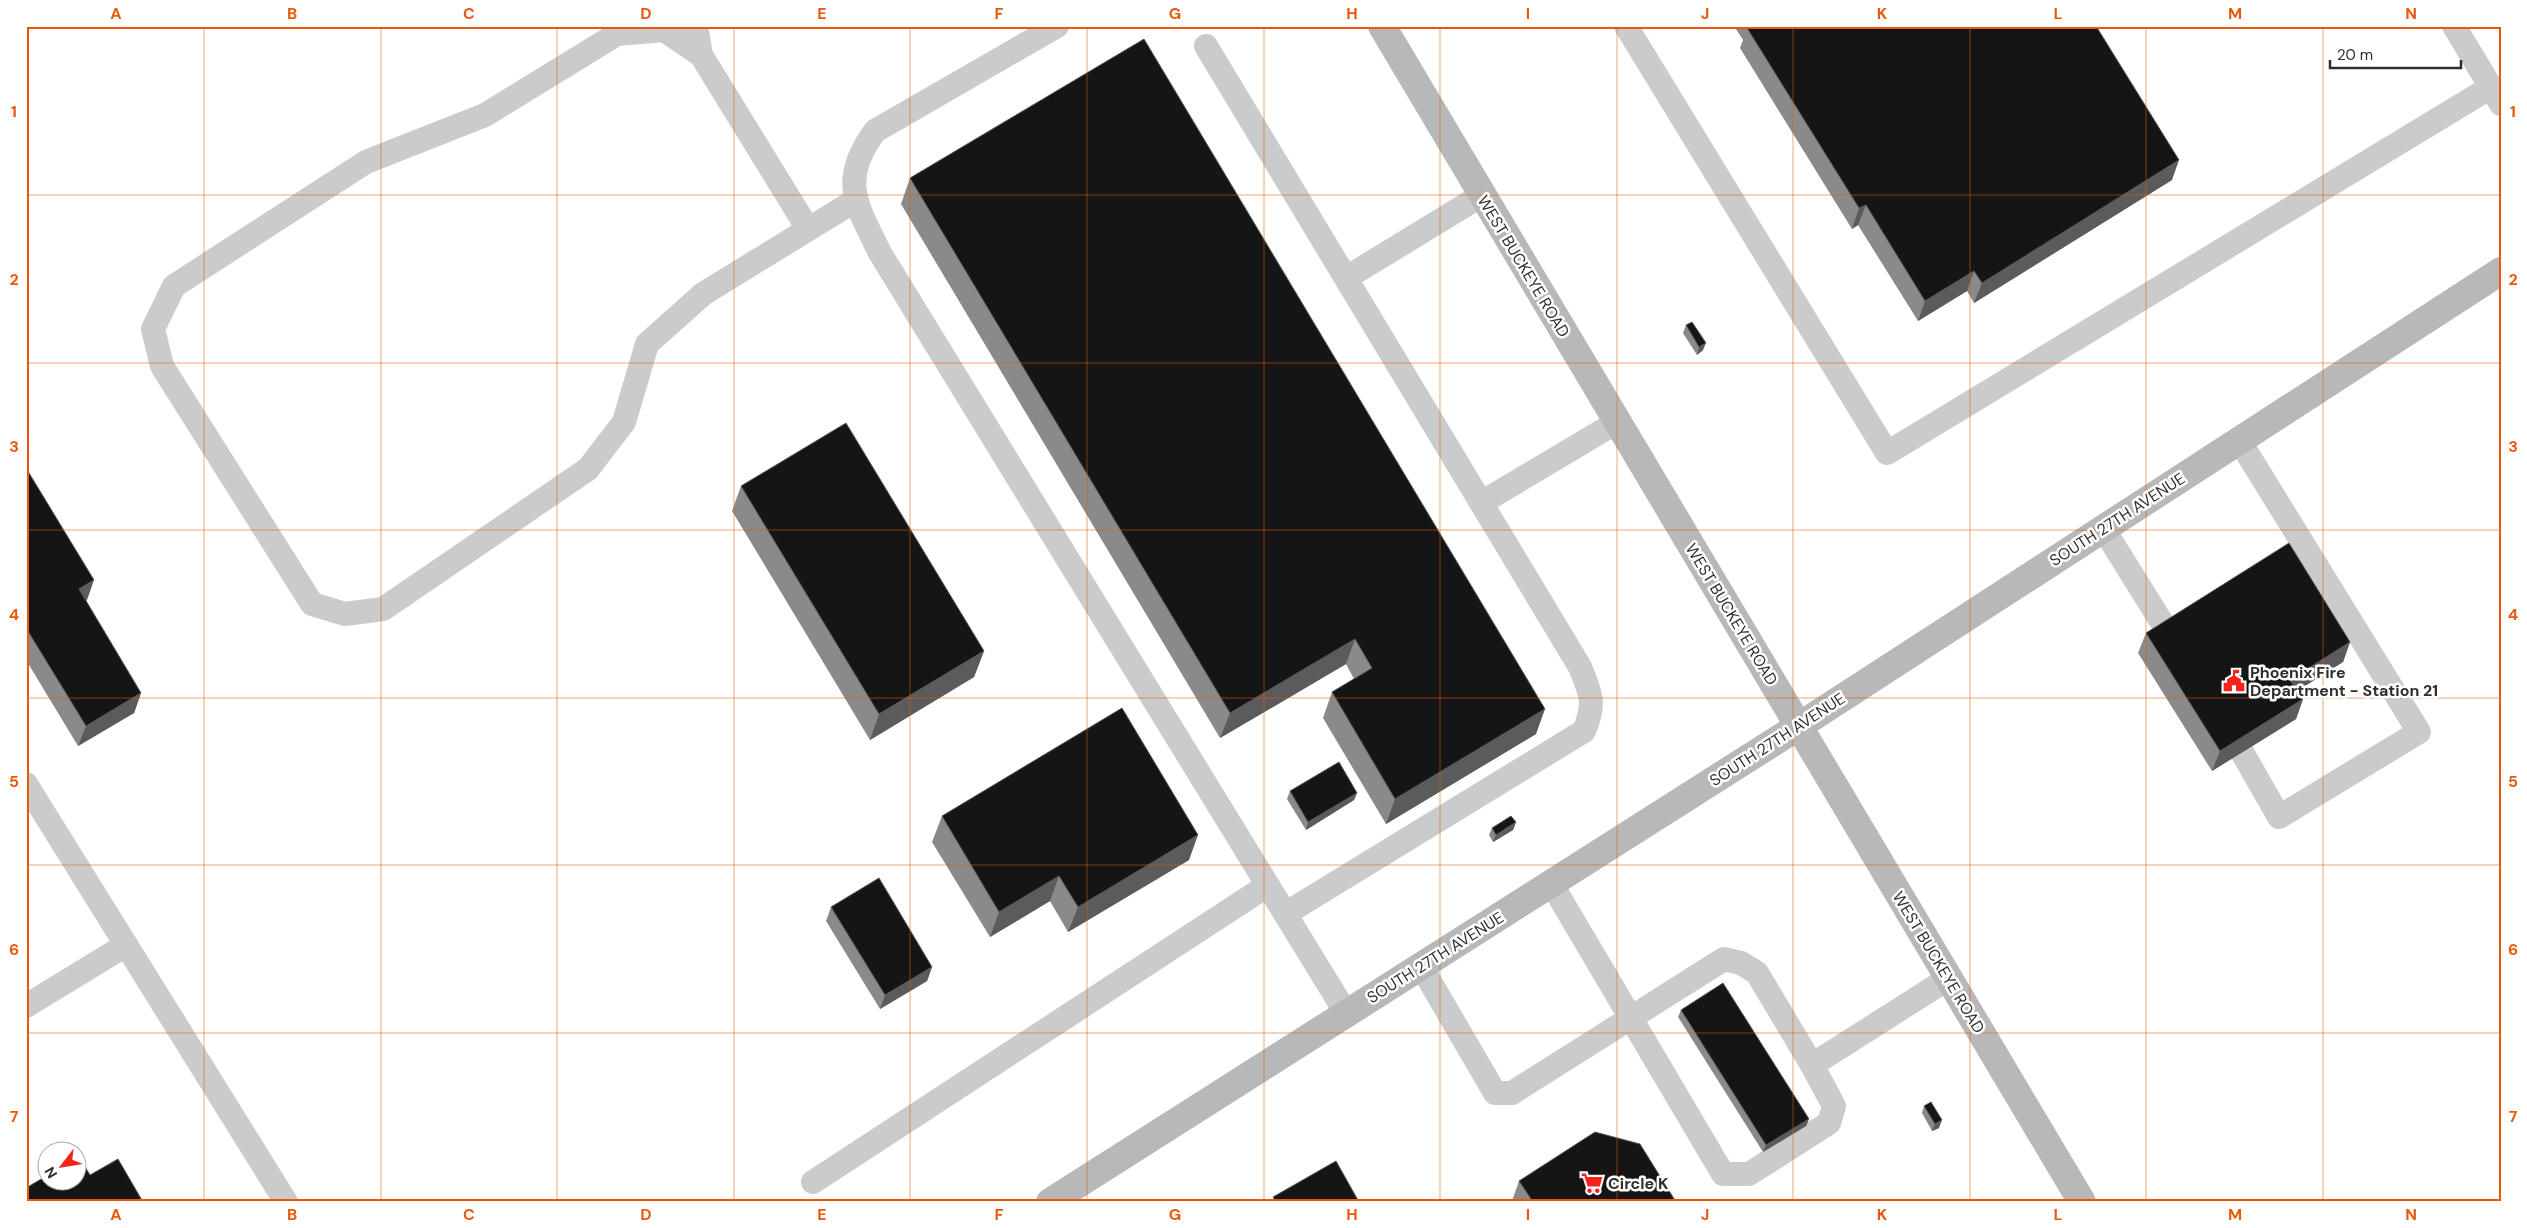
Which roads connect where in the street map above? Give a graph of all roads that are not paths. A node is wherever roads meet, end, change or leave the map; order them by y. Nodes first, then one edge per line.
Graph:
1 (696, 26) edge
2 (1057, 26) edge
3 (1382, 26) edge
4 (1626, 26) edge
5 (2454, 26) edge
6 (1206, 46) dead end
7 (701, 55) junction
8 (2496, 95) edge
9 (1482, 195) junction
10 (856, 200) junction
11 (808, 229) junction
12 (2501, 271) edge
13 (1346, 278) junction
14 (1618, 422) junction
15 (2239, 440) junction
16 (1481, 503) junction
17 (2102, 528) junction
18 (2169, 634) edge
19 (1799, 726) junction
20 (2242, 752) edge
21 (26, 784) edge
22 (1551, 883) junction
23 (1268, 885) junction
24 (1285, 914) junction
25 (126, 945) junction
26 (1421, 966) junction
27 (1949, 978) junction
28 (26, 1006) edge
29 (1346, 1013) junction
30 (1631, 1017) junction
31 (1812, 1065) junction
32 (812, 1182) dead end
33 (286, 1202) edge
34 (1050, 1202) edge
35 (2082, 1202) edge

1 - 7 lane
2 - 10 lane
3 - 9 main road, WEST BUCKEYE ROAD
4 - 8 lane
5 - 8 lane
6 - 13 lane
7 - 11 lane
7 - 11 lane
9 - 13 lane
9 - 14 main road, WEST BUCKEYE ROAD
10 - 11 lane
10 - 23 lane
12 - 15 main road, SOUTH 27TH AVENUE
13 - 16 lane
14 - 16 lane
14 - 19 main road, WEST BUCKEYE ROAD
15 - 17 main road, SOUTH 27TH AVENUE
15 - 20 lane
16 - 24 lane
17 - 18 lane
17 - 19 main road, SOUTH 27TH AVENUE
19 - 22 main road, SOUTH 27TH AVENUE
19 - 27 main road, WEST BUCKEYE ROAD
21 - 25 lane
22 - 26 main road, SOUTH 27TH AVENUE
22 - 30 lane
23 - 24 lane
23 - 32 lane
24 - 29 lane
25 - 28 lane
25 - 33 lane
26 - 29 main road, SOUTH 27TH AVENUE
26 - 30 lane
27 - 31 lane
27 - 35 main road, WEST BUCKEYE ROAD
29 - 34 main road, SOUTH 27TH AVENUE
30 - 31 lane
30 - 31 lane

